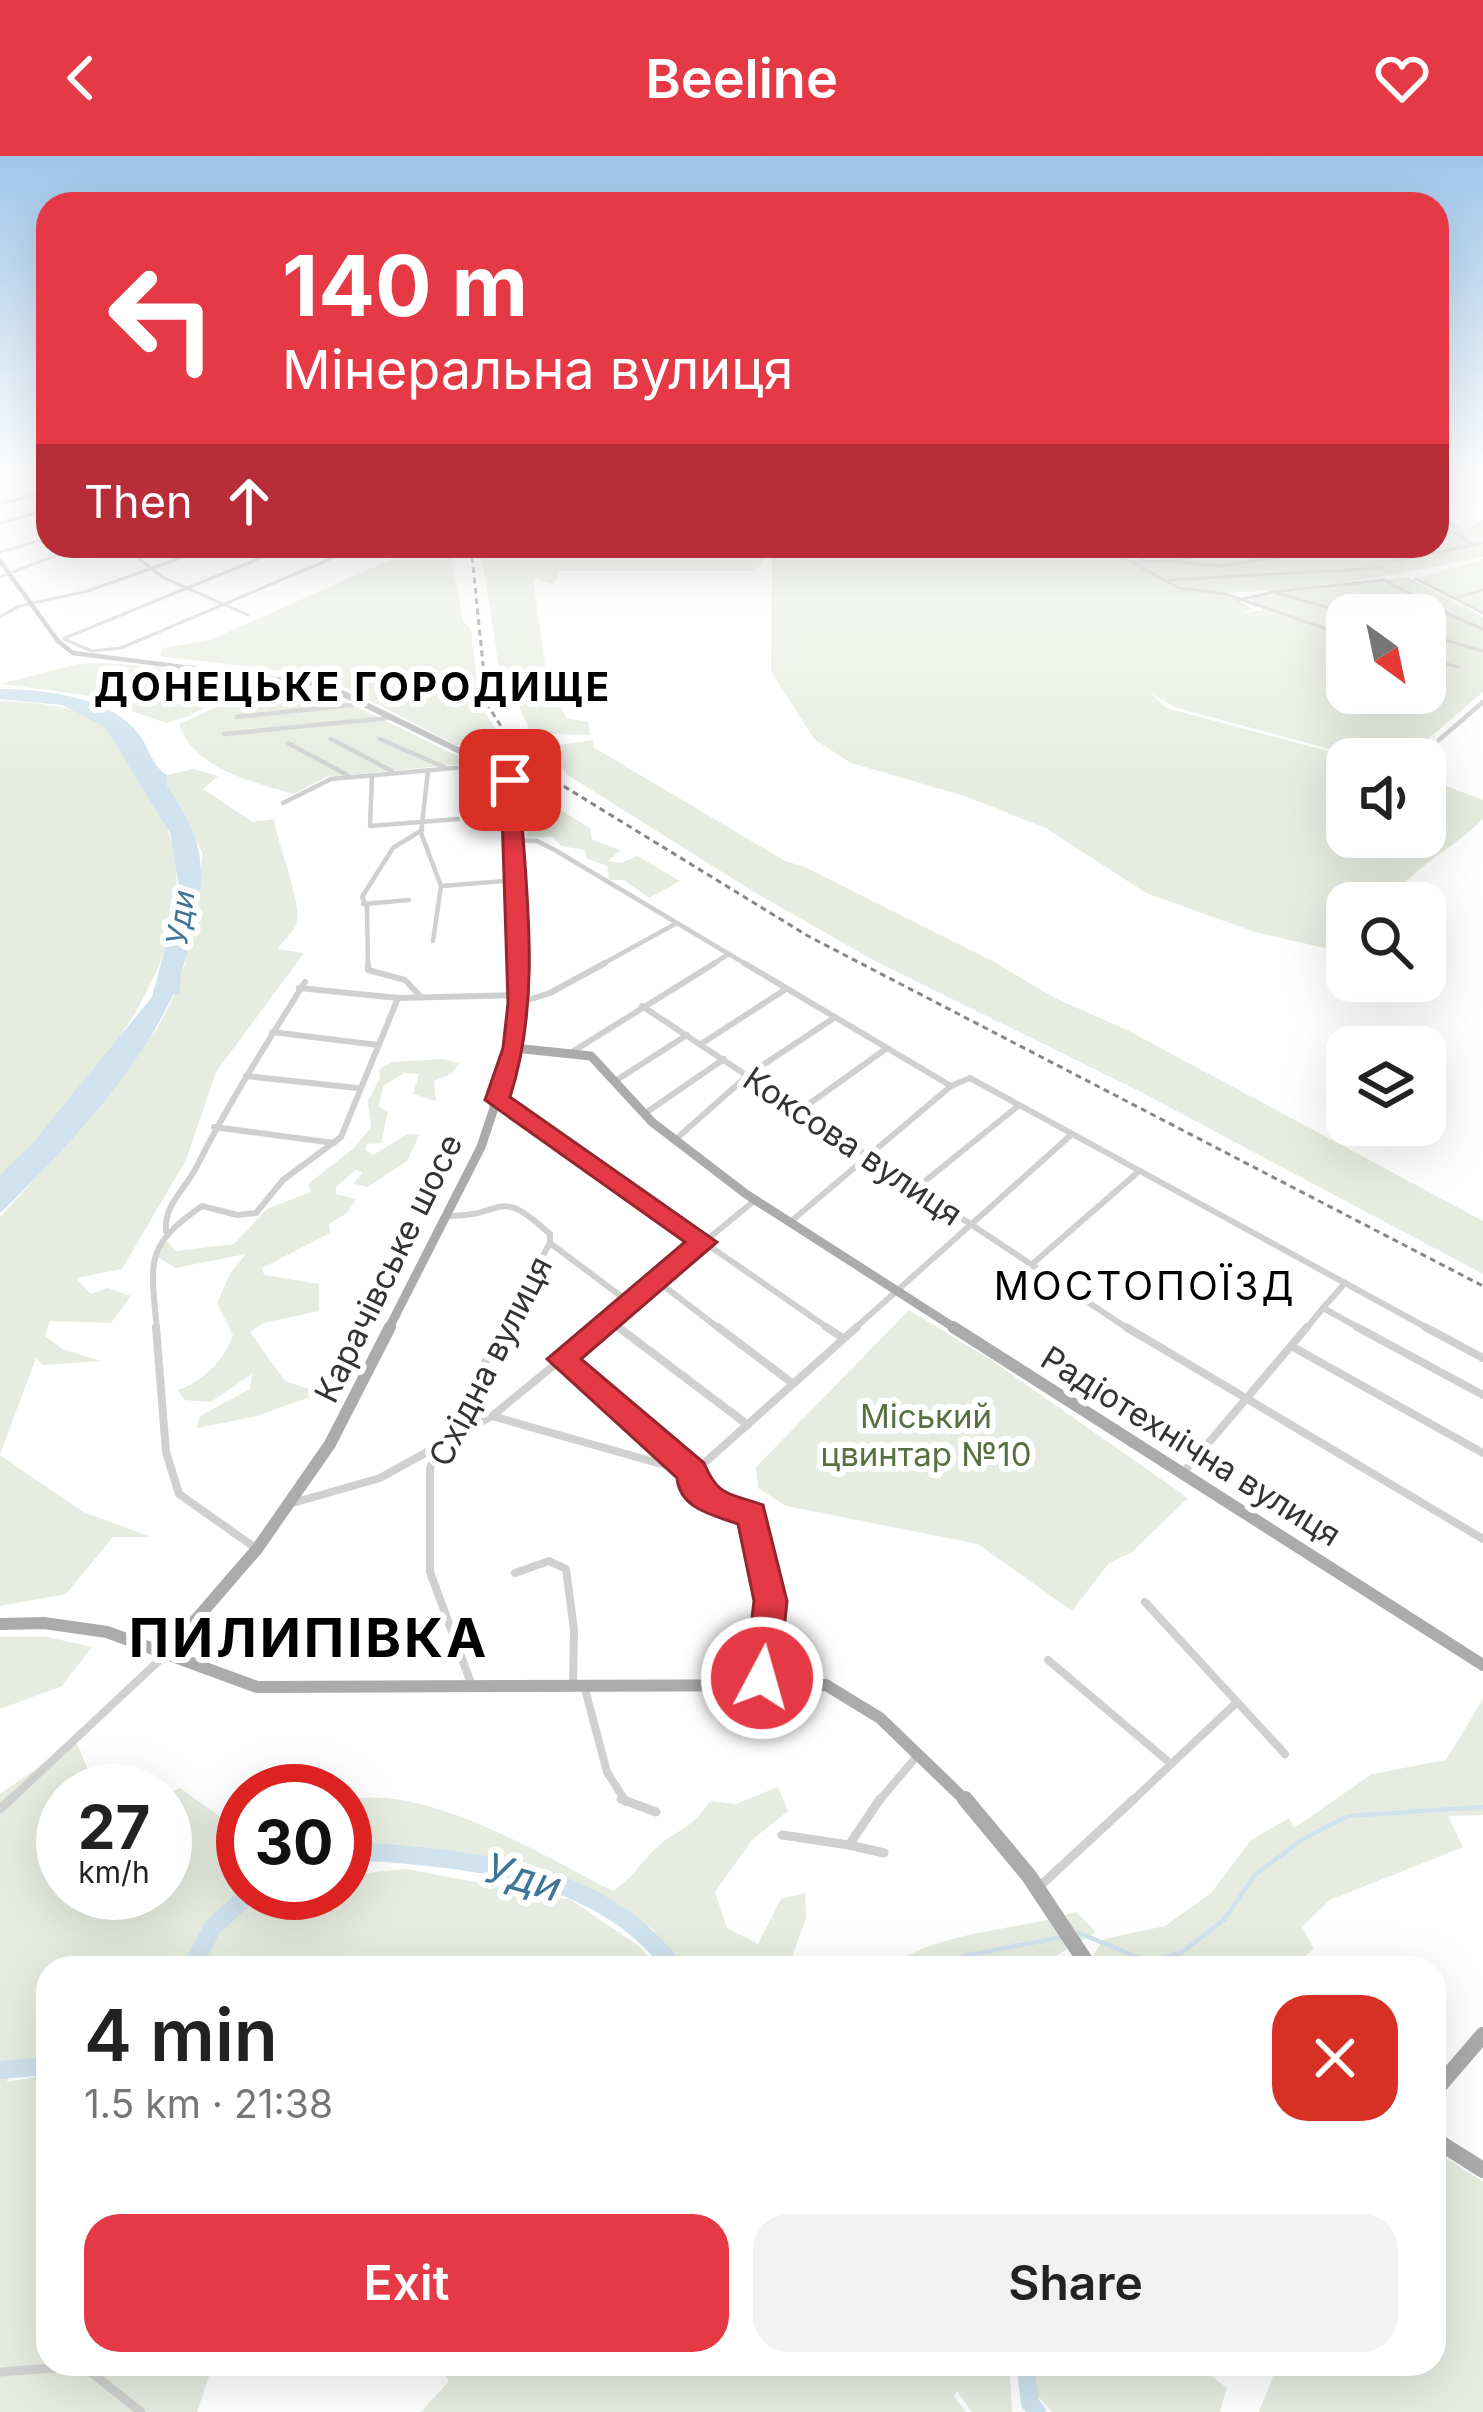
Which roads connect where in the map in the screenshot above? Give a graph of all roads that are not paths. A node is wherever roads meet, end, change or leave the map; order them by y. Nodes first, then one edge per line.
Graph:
1 (9, 572) joint
2 (145, 572) edge
3 (153, 572) edge
4 (226, 572) edge
5 (298, 572) edge
6 (1150, 572) edge
7 (1305, 572) edge
8 (0, 577) edge
9 (1416, 579) dead end
10 (1165, 580) junction
11 (190, 587) junction
12 (1483, 590) edge
13 (1274, 592) junction
14 (1454, 598) junction
15 (1239, 600) junction
16 (32, 602) junction
17 (224, 605) junction
18 (1326, 607) edge
19 (1483, 613) edge
20 (1450, 614) junction
21 (248, 615) dead end
22 (1446, 616) edge
23 (0, 617) edge
24 (1326, 629) edge
25 (1483, 629) edge
26 (61, 640) junction
27 (1446, 640) edge
28 (1483, 651) edge
29 (1446, 664) edge
30 (1460, 667) dead end
31 (338, 691) junction
32 (254, 699) dead end
33 (1483, 702) edge
34 (364, 704) junction
35 (237, 716) dead end
36 (393, 718) junction
37 (224, 734) dead end
38 (1441, 738) edge
39 (331, 739) dead end
40 (380, 739) dead end
41 (288, 743) dead end
42 (488, 765) junction
43 (447, 769) junction
44 (428, 771) junction
45 (395, 773) junction
46 (372, 775) junction
47 (350, 777) junction
48 (283, 803) dead end
49 (458, 819) dead end
50 (423, 827) junction
51 (515, 840) junction
52 (516, 880) junction
53 (441, 886) junction
54 (409, 900) dead end
55 (363, 904) junction
56 (675, 923) junction
57 (433, 941) dead end
58 (727, 955) junction
59 (785, 989) junction
60 (421, 997) junction
61 (398, 998) junction
62 (519, 999) junction
63 (643, 1006) junction
64 (834, 1018) junction
65 (272, 1032) junction
66 (687, 1035) junction
67 (701, 1045) junction
68 (378, 1046) junction
69 (514, 1048) junction
70 (887, 1048) junction
71 (572, 1052) junction
72 (724, 1059) junction
73 (748, 1075) junction
74 (246, 1076) junction
75 (615, 1081) junction
76 (951, 1086) junction
77 (357, 1088) junction
78 (497, 1100) junction
79 (1018, 1106) junction
80 (802, 1109) junction
81 (644, 1114) junction
82 (214, 1127) junction
83 (1071, 1135) junction
84 (674, 1141) junction
85 (334, 1143) junction
86 (866, 1157) junction
87 (1138, 1172) junction
88 (914, 1190) junction
89 (755, 1200) junction
90 (447, 1216) junction
91 (789, 1222) junction
92 (968, 1225) junction
93 (166, 1231) junction
94 (704, 1242) junction
95 (550, 1243) junction
96 (1030, 1265) junction
97 (656, 1280) junction
98 (1346, 1283) junction
99 (895, 1291) junction
100 (630, 1303) junction
101 (1323, 1308) junction
102 (609, 1320) junction
103 (843, 1338) junction
104 (1293, 1347) junction
105 (1483, 1358) edge
106 (561, 1359) junction
107 (793, 1384) junction
108 (1483, 1395) edge
109 (1247, 1399) junction
110 (492, 1416) junction
111 (748, 1425) junction
112 (437, 1448) junction
113 (1483, 1453) edge
114 (693, 1473) junction
115 (1183, 1473) junction
116 (290, 1504) junction
117 (1483, 1539) edge
118 (257, 1549) junction
119 (514, 1574) dead end
120 (1144, 1602) dead end
121 (0, 1624) edge
122 (167, 1653) junction
123 (1048, 1660) dead end
124 (1483, 1665) edge
125 (761, 1683) junction
126 (579, 1686) junction
127 (472, 1687) junction
128 (1235, 1704) junction
129 (920, 1754) junction
130 (1285, 1754) dead end
131 (1170, 1763) junction
132 (0, 1809) edge
133 (656, 1813) dead end
134 (782, 1835) dead end
135 (849, 1845) junction
136 (884, 1852) dead end
137 (1040, 1886) junction
138 (1083, 1956) edge
139 (1483, 2035) edge
140 (1446, 2078) edge
141 (1446, 2147) edge
142 (1483, 2170) edge
143 (36, 2369) edge
144 (0, 2372) edge
145 (96, 2376) edge
146 (141, 2412) edge

1 - 8 street
1 - 16 main road
2 - 16 street
3 - 11 street
4 - 11 street
5 - 17 street
6 - 10 street
7 - 10 street
9 - 14 street
10 - 15 street
11 - 17 street
11 - 26 street
12 - 14 street
13 - 15 street
13 - 18 street
13 - 20 street
14 - 19 street
15 - 24 street
16 - 23 street
16 - 26 main road
17 - 21 street
17 - 26 street
20 - 22 street
20 - 25 street
26 - 31 main road
27 - 28 street
29 - 30 street
31 - 32 street
31 - 34 main road
33 - 38 street
34 - 35 street
34 - 36 main road
36 - 37 street
36 - 42 main road
39 - 45 street
40 - 43 street
41 - 47 street
42 - 43 street
42 - 51 main road, Карачівське шосе
43 - 44 street
44 - 45 street
44 - 50 street
45 - 46 street
46 - 47 street
46 - 50 street
47 - 48 street
49 - 50 street
50 - 53 street
50 - 55 street
51 - 52 main road, Карачівське шосе
51 - 56 street
52 - 53 street
52 - 62 main road, Карачівське шосе
53 - 57 street
54 - 55 street
55 - 60 street
56 - 58 street
56 - 62 street
58 - 59 street
58 - 63 street
59 - 64 street
59 - 67 street
60 - 61 street
60 - 62 street
61 - 65 street
61 - 68 street
62 - 69 main road, Карачівське шосе
63 - 66 street, Коксова вулиця
63 - 71 street
64 - 70 street
64 - 73 street
65 - 68 street
65 - 74 street
66 - 67 street, Коксова вулиця
66 - 75 street
67 - 72 street, Коксова вулиця
68 - 77 street
69 - 71 main road
69 - 78 main road, Карачівське шосе
70 - 76 street
70 - 80 street
71 - 75 main road, Радіотехнічна вулиця
72 - 73 street, Коксова вулиця
72 - 81 street
73 - 80 street, Коксова вулиця
73 - 84 street
74 - 77 street
74 - 82 street
75 - 81 main road, Радіотехнічна вулиця
76 - 79 street
76 - 86 street
77 - 85 street
78 - 90 main road, Карачівське шосе
78 - 94 street
79 - 83 street
79 - 88 street
80 - 86 street, Коксова вулиця
81 - 84 main road, Радіотехнічна вулиця
82 - 85 street
82 - 93 street
83 - 87 street
83 - 92 street
84 - 89 main road, Радіотехнічна вулиця
85 - 93 street
86 - 88 street, Коксова вулиця
86 - 91 street
87 - 96 street
87 - 98 street
88 - 92 street, Коксова вулиця
89 - 91 main road, Радіотехнічна вулиця
89 - 94 street
90 - 95 street
90 - 116 main road, Карачівське шосе
91 - 99 main road, Радіотехнічна вулиця
92 - 96 street, Коксова вулиця
92 - 99 street
93 - 118 street
94 - 97 street
94 - 103 street
95 - 100 street
95 - 112 street, Східна вулиця
96 - 109 street, Коксова вулиця
97 - 100 street
97 - 107 street
98 - 101 street
98 - 105 street
99 - 103 street
99 - 115 main road, Радіотехнічна вулиця
100 - 102 street
101 - 104 street
101 - 108 street
102 - 106 street
102 - 111 street
103 - 107 street
104 - 109 street
104 - 113 street
106 - 110 street
106 - 114 street
107 - 111 street
109 - 115 street
109 - 117 street, Коксова вулиця
110 - 112 street
110 - 114 street
111 - 114 street
112 - 116 street
112 - 127 street, Східна вулиця
114 - 125 street
115 - 124 main road, Радіотехнічна вулиця
116 - 118 main road, Карачівське шосе
118 - 122 main road, Карачівське шосе
119 - 126 street
120 - 128 street
121 - 122 main road
122 - 127 main road
122 - 132 street, Карачівське шосе
123 - 131 street
125 - 126 main road
125 - 129 main road
126 - 127 main road
126 - 133 street
128 - 130 street
128 - 131 street
129 - 135 street
129 - 137 main road
131 - 137 street
134 - 135 street
135 - 136 street
137 - 138 main road
139 - 140 main road
141 - 142 main road
143 - 144 street
145 - 146 street

